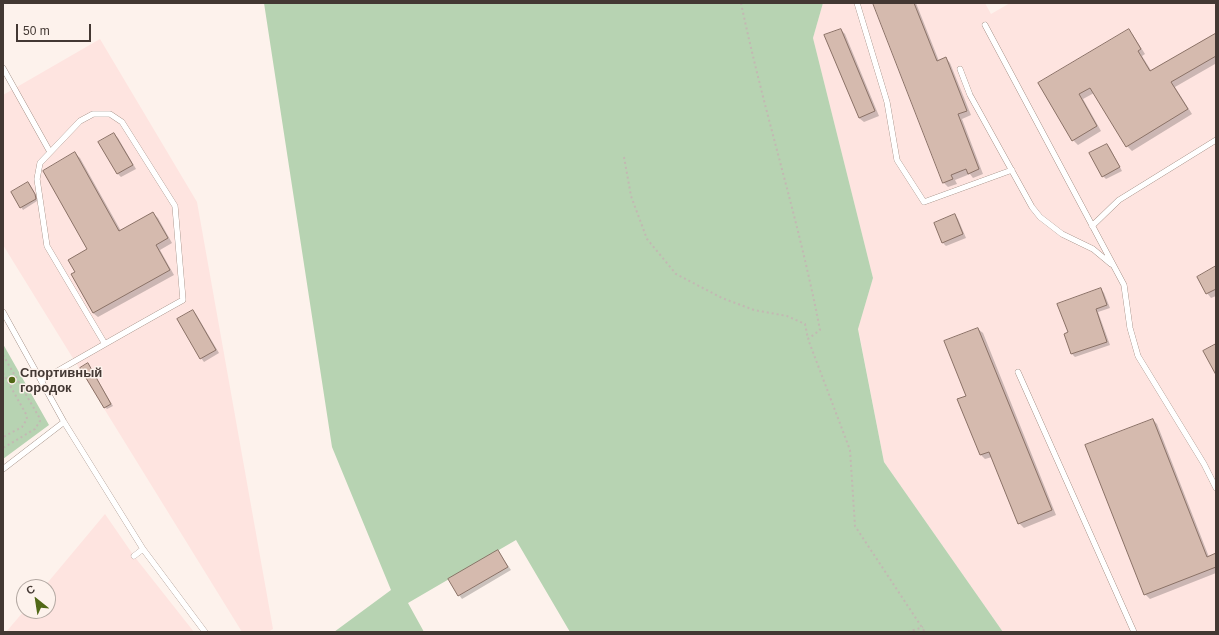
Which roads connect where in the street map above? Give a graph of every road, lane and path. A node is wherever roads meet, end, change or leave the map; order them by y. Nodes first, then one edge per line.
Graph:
1 (741, 3) edge
2 (857, 3) edge
3 (985, 25) dead end
4 (3, 68) edge
5 (960, 69) dead end
6 (1216, 140) edge
7 (50, 152) junction
8 (624, 157) dead end
9 (1012, 170) junction
10 (1092, 226) junction
11 (1114, 267) junction
12 (3, 312) edge
13 (808, 339) junction
14 (105, 344) junction
15 (3, 355) edge
16 (1018, 372) dead end
17 (3, 373) edge
18 (42, 380) junction
19 (64, 422) junction
20 (3, 437) edge
21 (3, 448) edge
22 (3, 469) edge
23 (1216, 488) edge
24 (142, 549) junction
25 (134, 556) dead end
26 (923, 627) junction
27 (205, 632) edge
28 (908, 632) edge
29 (925, 632) edge
30 (1134, 632) edge

1 - 13 path
2 - 9 lane
3 - 10 lane
4 - 7 lane
5 - 9 lane
6 - 10 lane
7 - 14 lane
7 - 14 lane
8 - 13 path
9 - 11 lane
10 - 11 lane
11 - 23 lane
12 - 18 lane
13 - 26 path
14 - 18 lane
15 - 21 path
16 - 30 lane
17 - 20 path
18 - 19 lane
19 - 22 lane
19 - 24 lane
24 - 25 lane
24 - 27 lane
26 - 28 path
26 - 29 path

